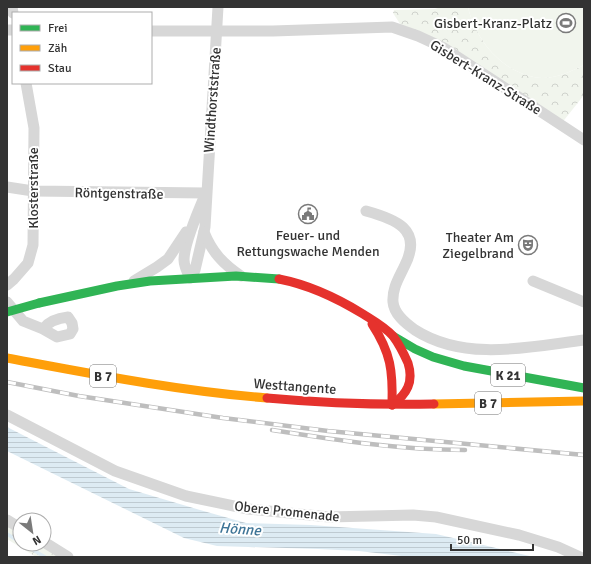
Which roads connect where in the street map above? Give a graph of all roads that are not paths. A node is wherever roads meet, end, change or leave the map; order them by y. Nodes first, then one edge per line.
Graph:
1 (218, 7) edge
2 (152, 31) edge
3 (216, 31) junction
4 (26, 84) edge
5 (584, 140) edge
6 (7, 188) edge
7 (33, 191) junction
8 (206, 193) junction
9 (366, 211) dead end
10 (195, 218) junction
11 (204, 232) junction
12 (241, 276) junction
13 (190, 278) junction
14 (533, 282) dead end
15 (130, 283) junction
16 (7, 285) edge
17 (7, 302) edge
18 (584, 302) edge
19 (7, 312) edge
20 (366, 316) junction
21 (43, 329) dead end
22 (393, 336) junction
23 (584, 340) edge
24 (7, 358) edge
25 (584, 388) edge
26 (584, 401) edge
27 (392, 405) junction
28 (7, 415) edge
29 (52, 547) edge
30 (68, 557) edge
31 (580, 557) edge

1 - 3 street, Windthorststraße
2 - 3 street, Gisbert-Kranz-Straße
3 - 5 street, Gisbert-Kranz-Straße
3 - 8 street, Windthorststraße
4 - 7 street, Klosterstraße
6 - 7 street, Röntgenstraße
7 - 8 street, Röntgenstraße
7 - 16 street, Klosterstraße
8 - 10 street, Windthorststraße
8 - 11 street, Windthorststraße
9 - 23 street
10 - 13 street, Windthorststraße
10 - 15 street, Windthorststraße
11 - 12 street, Windthorststraße
11 - 13 street, Windthorststraße
12 - 13 main road, K 21
12 - 20 main road, K 21
13 - 15 main road, K 21
14 - 18 street
15 - 19 main road, K 21, bridge
17 - 21 street
20 - 22 main road, K 21
20 - 27 main road, K 21
22 - 25 main road, K 21
22 - 27 main road, K 21
24 - 27 main road, Westtangente / B 7
26 - 27 main road, Westtangente / B 7
28 - 31 street, Obere Promenade
29 - 30 street

